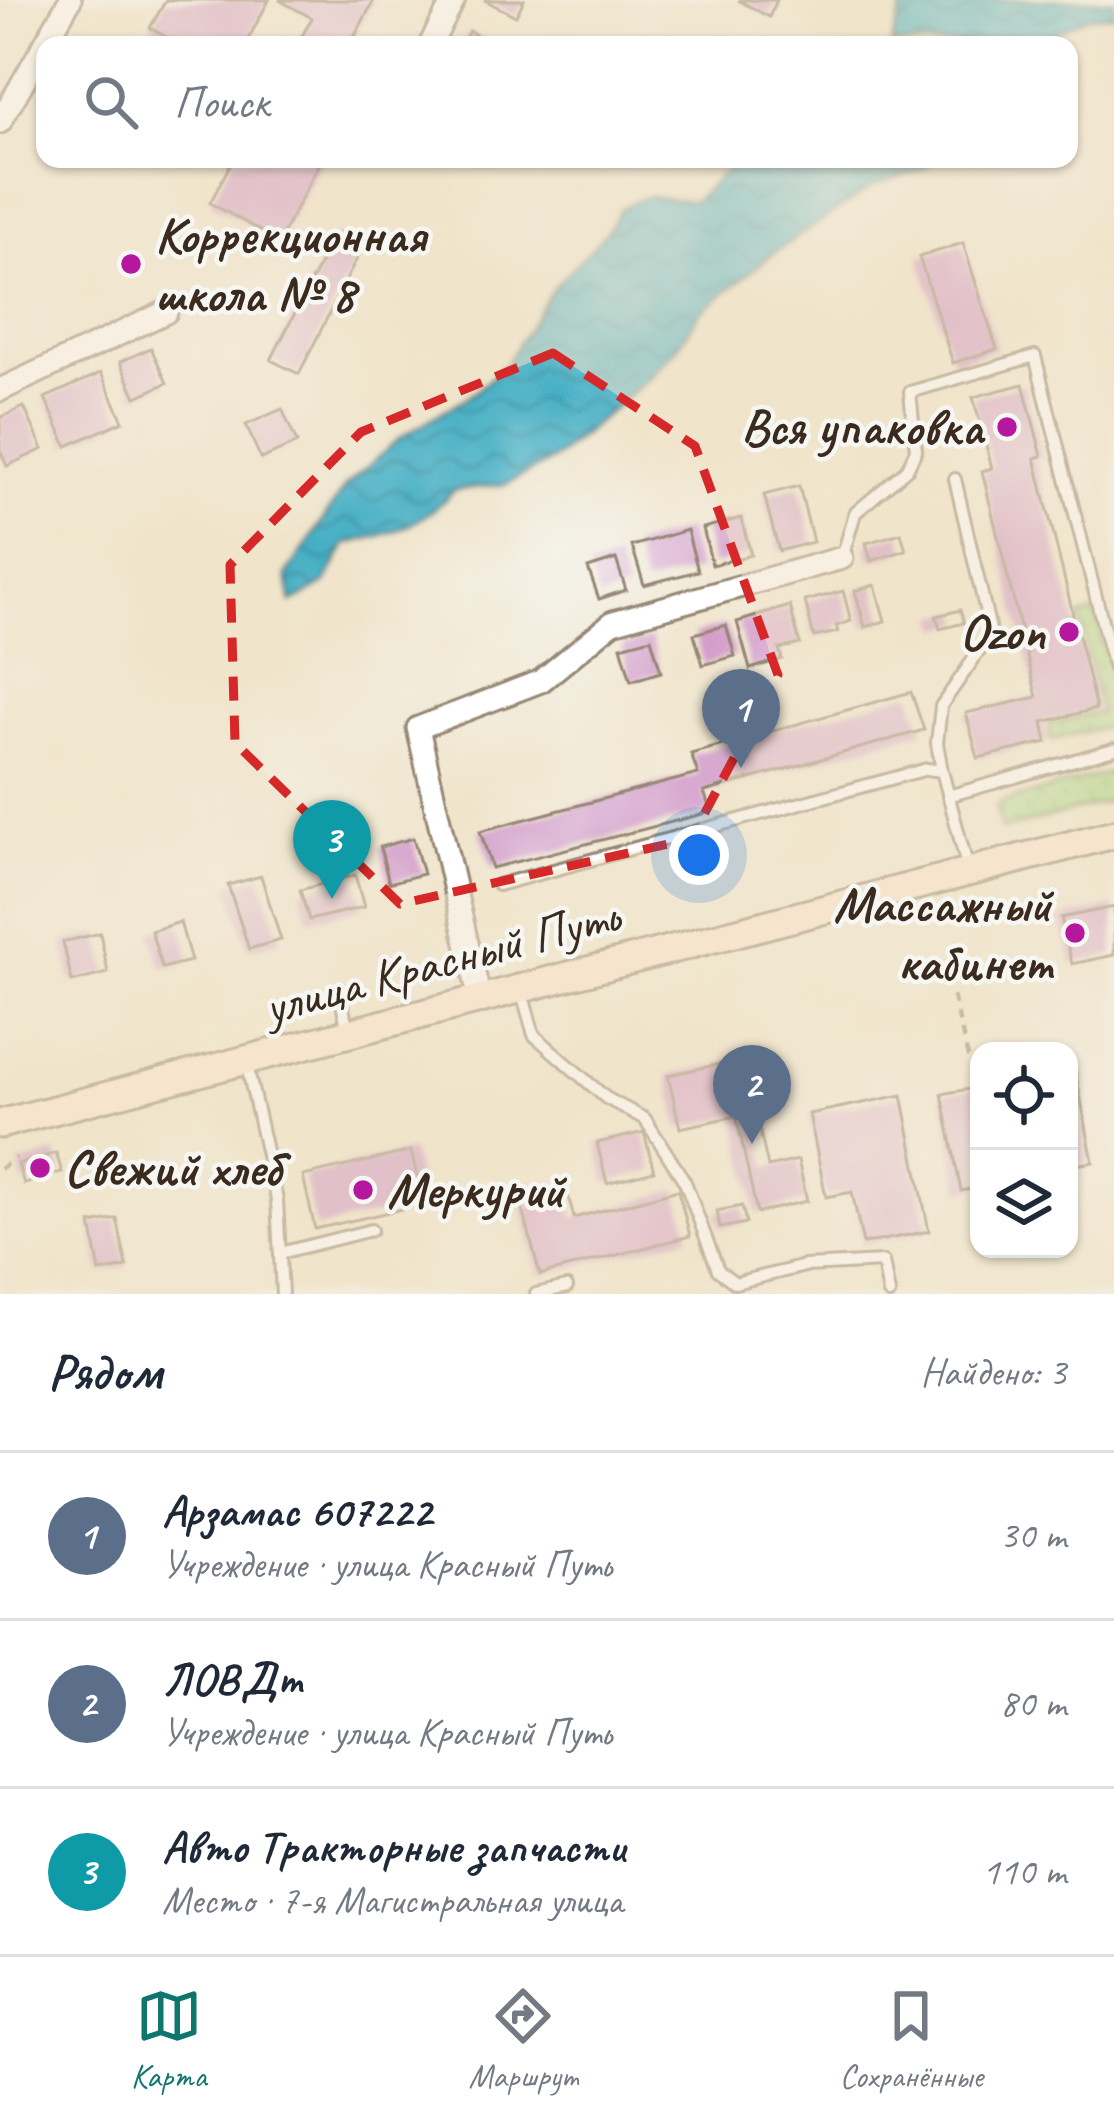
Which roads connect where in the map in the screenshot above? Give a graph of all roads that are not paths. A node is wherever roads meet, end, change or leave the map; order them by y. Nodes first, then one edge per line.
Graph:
1 (70, 0) edge
2 (454, 0) edge
3 (49, 36) edge
4 (435, 36) edge
5 (36, 59) edge
6 (0, 122) edge
7 (166, 312) dead end
8 (0, 390) edge
9 (955, 478) dead end
10 (842, 558) joint
11 (1114, 668) edge
12 (1114, 749) edge
13 (942, 772) junction
14 (948, 796) junction
15 (1114, 834) edge
16 (969, 872) junction
17 (498, 885) dead end
18 (521, 989) junction
19 (340, 994) dead end
20 (480, 1000) junction
21 (349, 1034) junction
22 (246, 1061) junction
23 (0, 1124) edge
24 (371, 1230) dead end
25 (280, 1252) junction
26 (567, 1287) dead end
27 (282, 1294) edge
28 (536, 1294) edge
29 (889, 1294) edge

1 - 3 street
2 - 4 street
5 - 6 street
7 - 8 street
9 - 13 lane
10 - 11 lane
10 - 20 street
12 - 14 lane
13 - 14 lane
13 - 17 lane
14 - 16 lane
15 - 16 main road, улица Красный Путь
16 - 18 main road, улица Красный Путь
18 - 20 main road, улица Красный Путь
18 - 29 lane
19 - 21 lane
20 - 21 main road, улица Красный Путь
21 - 22 main road, улица Красный Путь
22 - 23 main road, улица Красный Путь
22 - 25 lane
24 - 25 lane
25 - 27 lane
26 - 28 lane

